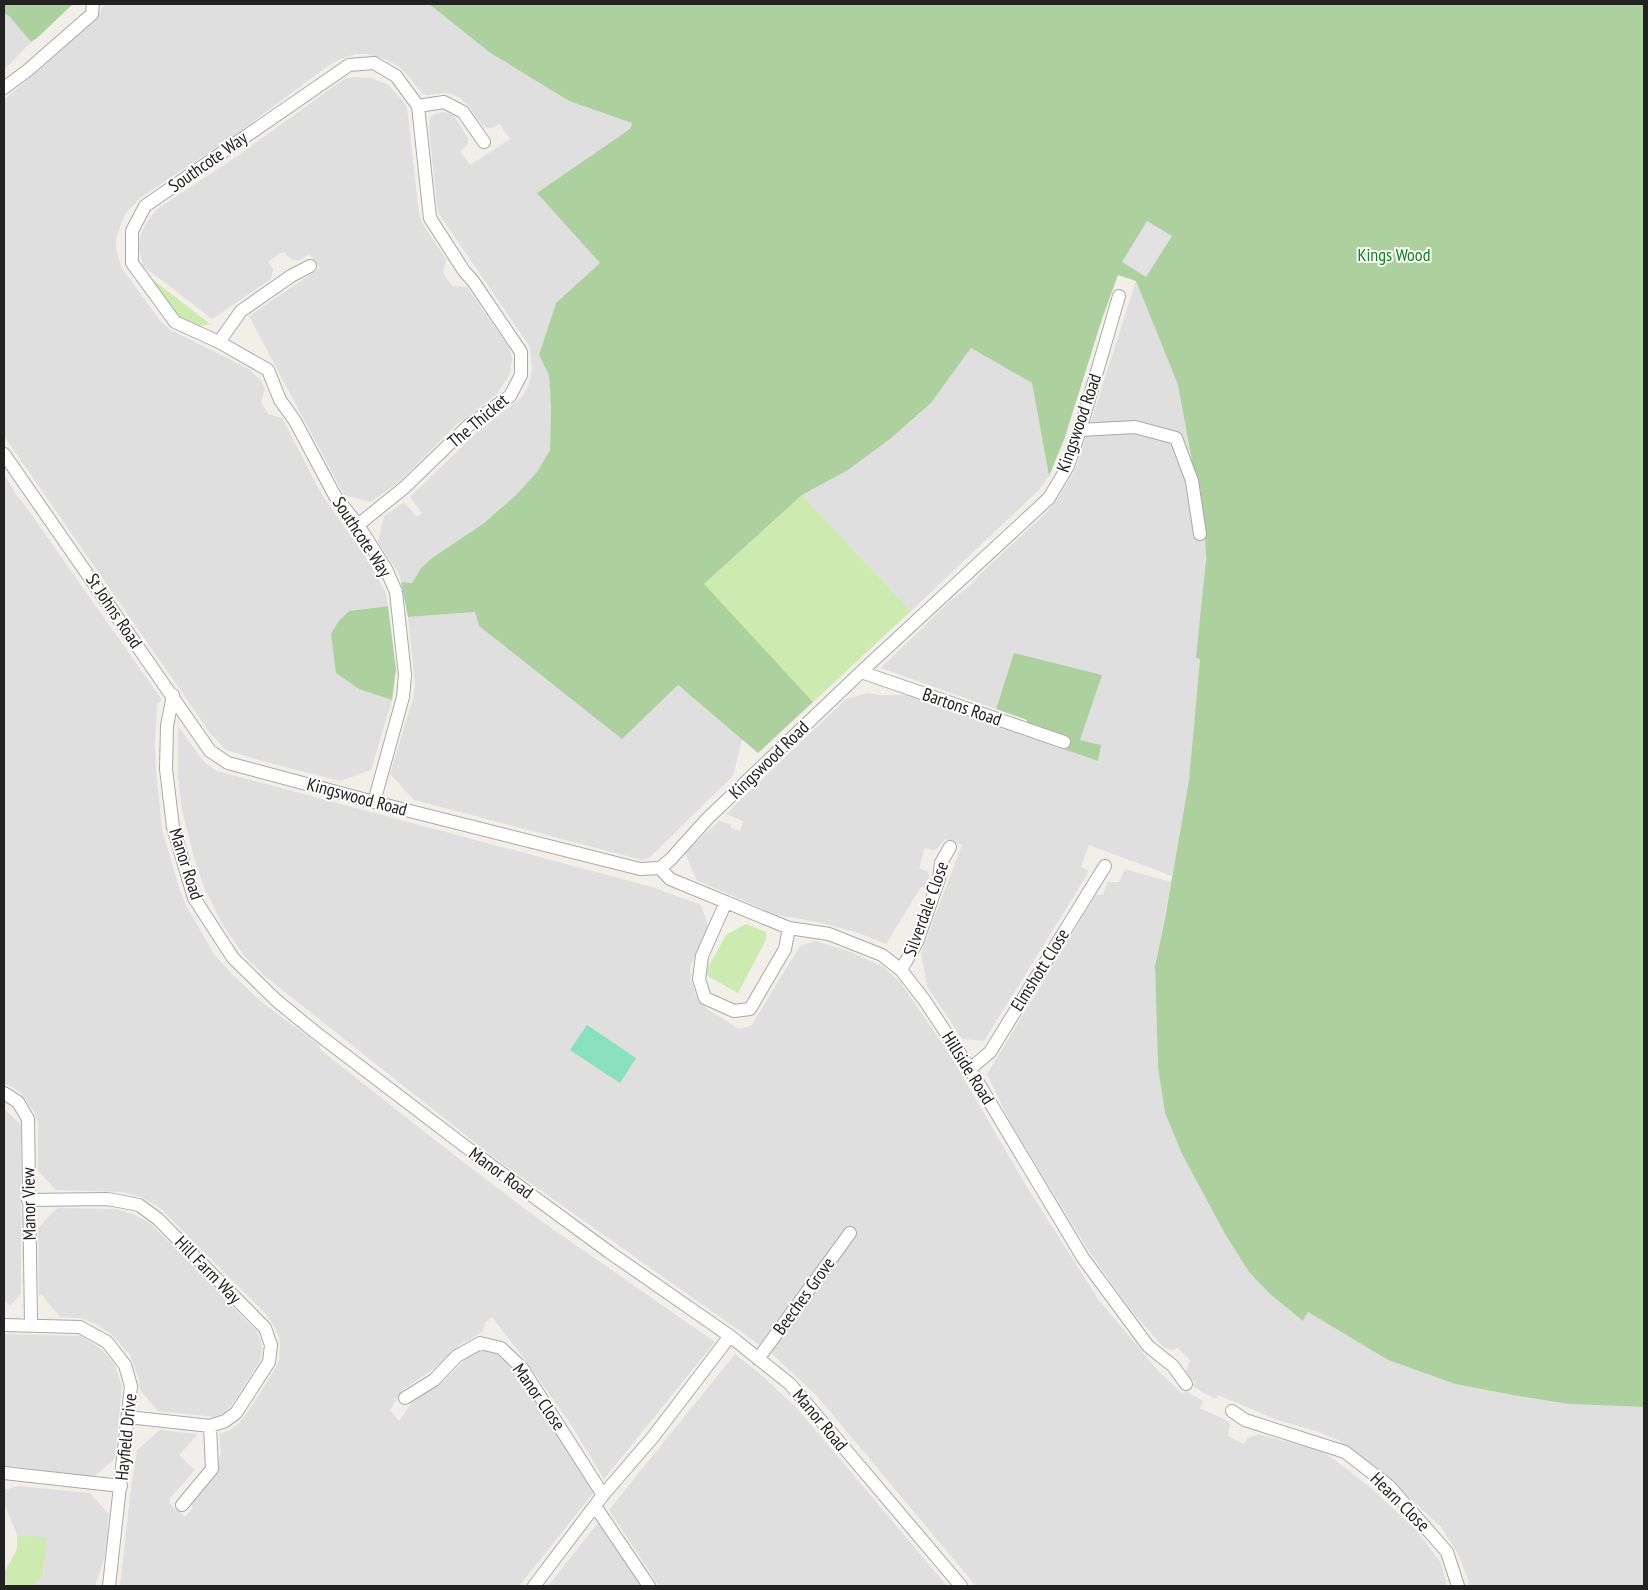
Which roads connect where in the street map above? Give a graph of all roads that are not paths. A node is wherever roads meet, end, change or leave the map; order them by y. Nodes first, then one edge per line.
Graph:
1 (93, 4) edge
2 (4, 88) edge
3 (418, 106) junction
4 (484, 142) dead end
5 (310, 266) dead end
6 (1119, 296) dead end
7 (219, 342) junction
8 (1080, 430) junction
9 (6, 462) edge
10 (358, 525) junction
11 (1200, 534) dead end
12 (861, 672) junction
13 (173, 695) junction
14 (1064, 742) dead end
15 (228, 763) joint
16 (374, 802) junction
17 (950, 848) dead end
18 (1105, 866) dead end
19 (660, 868) junction
20 (726, 902) junction
21 (789, 928) junction
22 (902, 970) junction
23 (970, 1069) junction
24 (4, 1093) edge
25 (28, 1200) junction
26 (850, 1233) dead end
27 (31, 1324) junction
28 (4, 1325) edge
29 (730, 1336) junction
30 (758, 1359) junction
31 (1186, 1384) dead end
32 (405, 1398) dead end
33 (1232, 1411) dead end
34 (128, 1417) junction
35 (210, 1426) junction
36 (4, 1473) edge
37 (121, 1486) junction
38 (604, 1495) junction
39 (182, 1505) dead end
40 (595, 1506) junction
41 (109, 1586) edge
42 (534, 1586) edge
43 (649, 1586) edge
44 (961, 1586) edge
45 (1458, 1586) edge

1 - 2 street
3 - 4 street
3 - 7 street, Southcote Way
3 - 10 street, The Thicket
5 - 7 street
6 - 8 street, Kingswood Road
7 - 10 street, Southcote Way
8 - 11 street
8 - 12 street, Kingswood Road
9 - 13 street, St Johns Road
10 - 16 street, Southcote Way
12 - 14 street, Bartons Road
12 - 19 street, Kingswood Road
13 - 15 street, St Johns Road
13 - 29 street, Manor Road
15 - 16 street, Kingswood Road
16 - 19 street, Kingswood Road
17 - 22 street, Silverdale Close
18 - 23 street, Elmshott Close
19 - 20 street, Hillside Road
20 - 21 street, Hillside Road
20 - 21 street
21 - 22 street, Hillside Road
22 - 23 street, Hillside Road
23 - 31 street, Hillside Road
24 - 25 street, Manor View
25 - 27 street, Manor View
25 - 35 street, Hill Farm Way
26 - 30 street, Beeches Grove
27 - 28 street, Hayfield Drive
27 - 34 street, Hayfield Drive
29 - 30 street, Manor Road
29 - 38 street
30 - 44 street, Manor Road
32 - 38 street, Manor Close
33 - 45 street, Hearn Close
34 - 35 street
34 - 37 street, Hayfield Drive
35 - 39 street
36 - 37 street
37 - 41 street, Hayfield Drive
38 - 40 street
40 - 42 street
40 - 43 street

